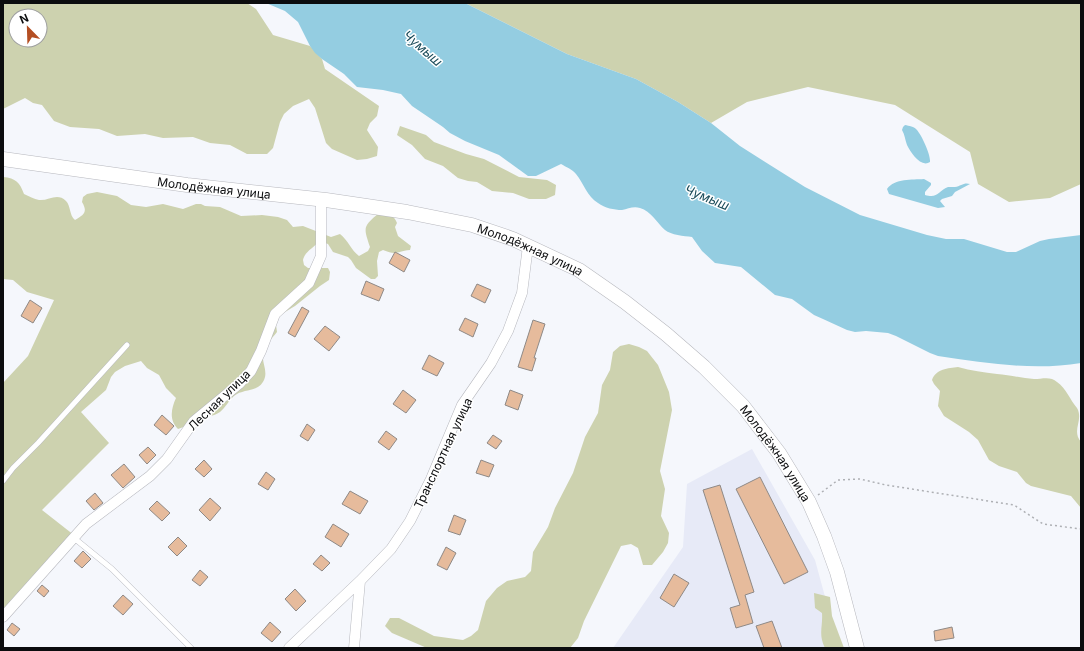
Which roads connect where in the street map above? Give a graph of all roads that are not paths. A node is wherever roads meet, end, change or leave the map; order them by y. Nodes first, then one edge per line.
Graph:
1 (3, 159) edge
2 (321, 200) junction
3 (528, 246) junction
4 (127, 345) dead end
5 (3, 481) edge
6 (74, 538) junction
7 (360, 581) junction
8 (3, 617) edge
9 (191, 648) edge
10 (289, 648) edge
11 (354, 648) edge
12 (857, 648) edge

1 - 2 street, Молодёжная улица
2 - 3 street, Молодёжная улица
2 - 6 street, Лесная улица
3 - 7 street, Транспортная улица
3 - 12 street, Молодёжная улица
4 - 5 lane
6 - 8 street, Лесная улица
6 - 9 lane
7 - 10 street, Транспортная улица
7 - 11 street

